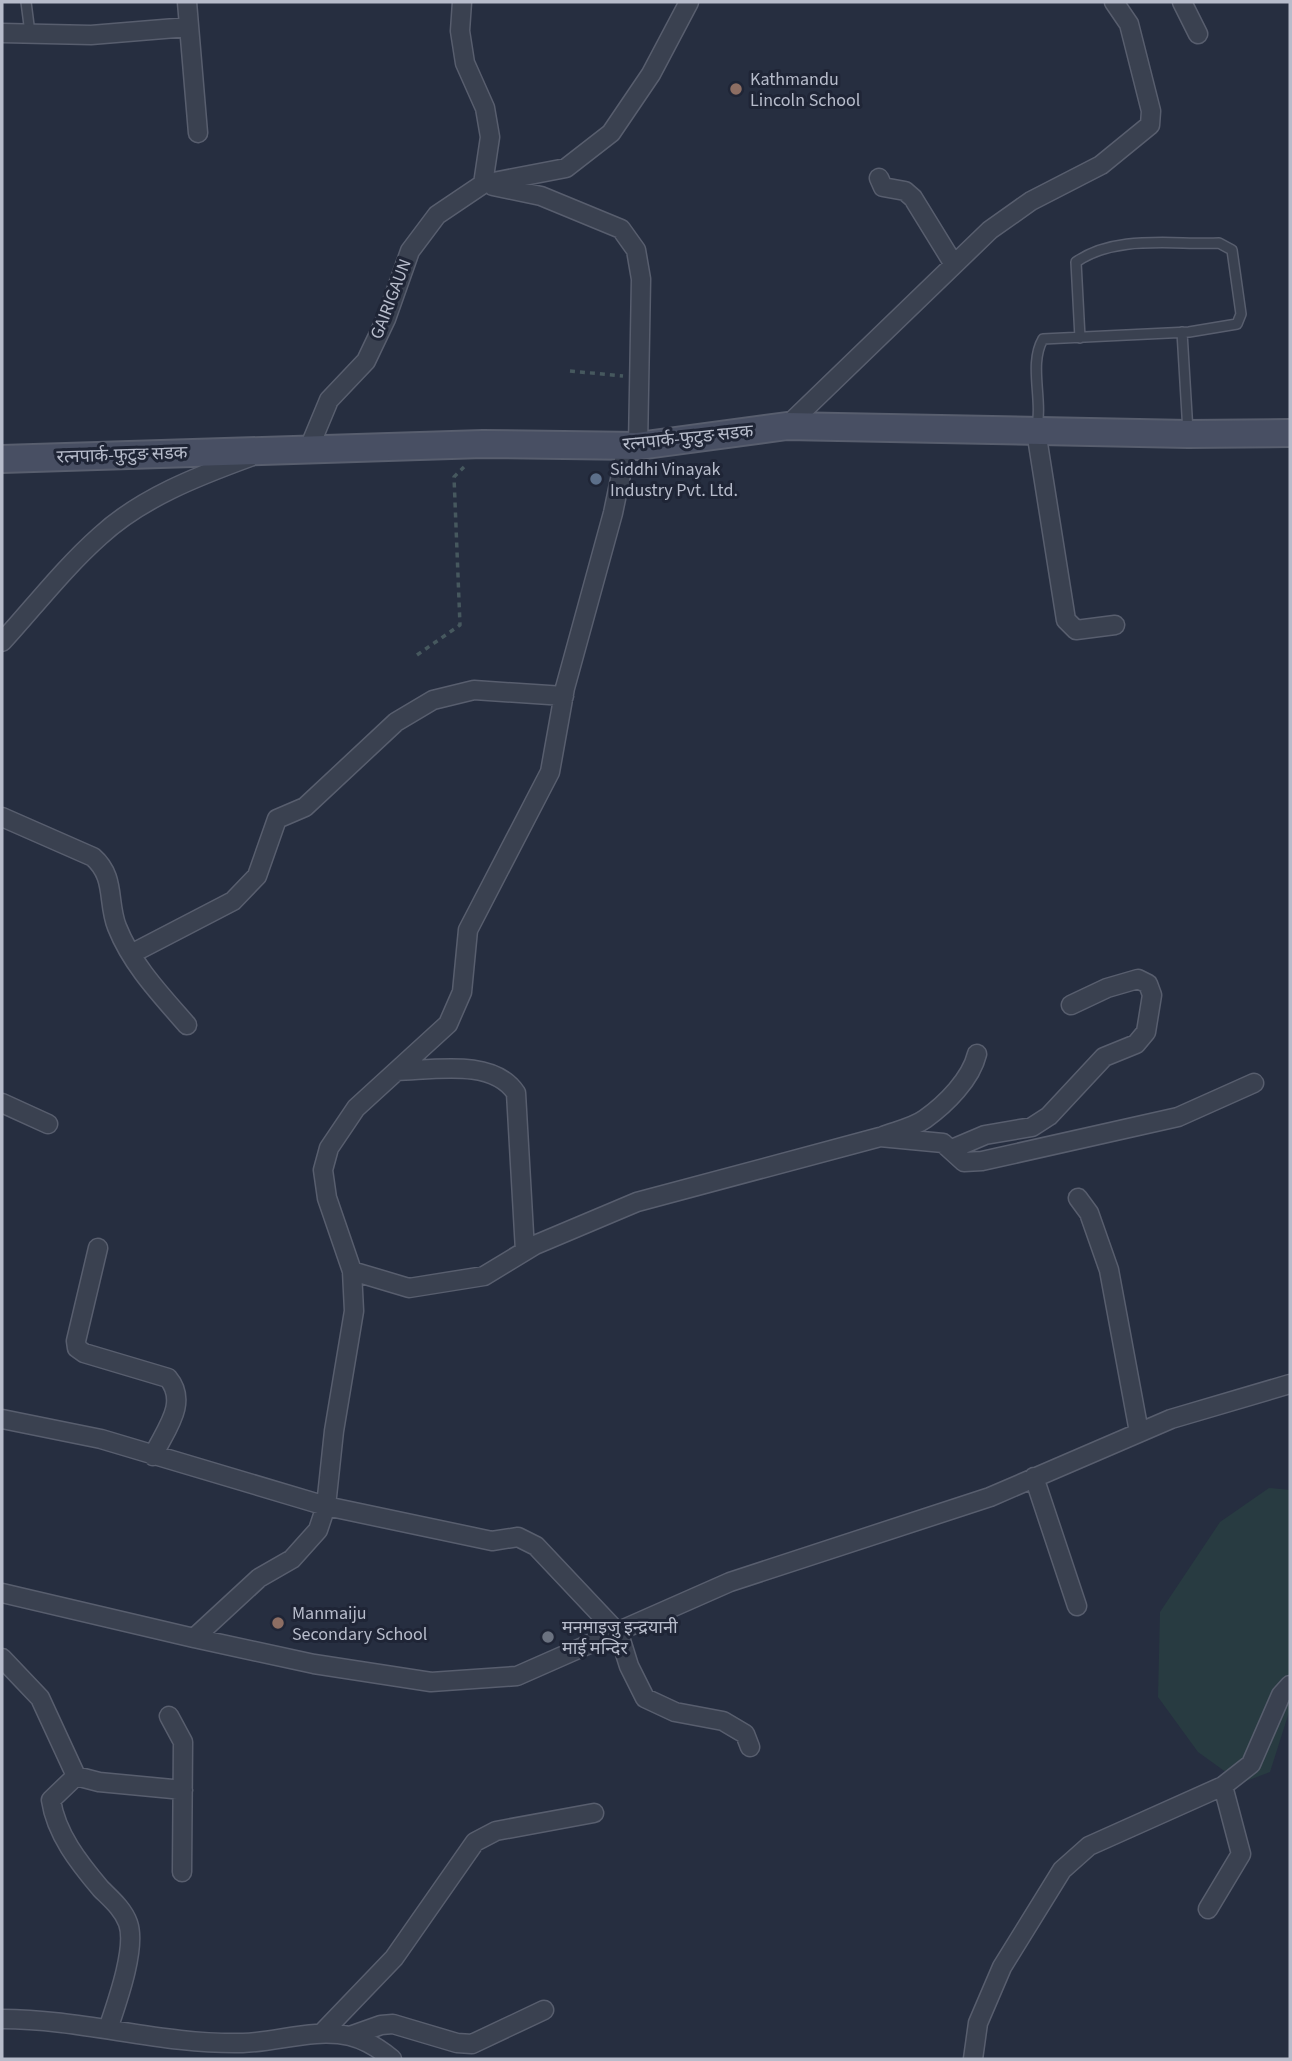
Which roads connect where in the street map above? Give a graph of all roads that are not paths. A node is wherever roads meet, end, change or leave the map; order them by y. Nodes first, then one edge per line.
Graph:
1 (26, 2) edge
2 (187, 2) edge
3 (462, 2) edge
4 (690, 2) edge
5 (1114, 2) edge
6 (1182, 2) edge
7 (188, 27) junction
8 (2, 33) edge
9 (30, 33) junction
10 (1198, 34) dead end
11 (198, 133) dead end
12 (879, 178) dead end
13 (483, 184) junction
14 (953, 262) junction
15 (1182, 332) junction
16 (1080, 338) junction
17 (787, 426) junction
18 (1036, 432) junction
19 (1290, 433) edge
20 (1188, 434) junction
21 (633, 446) junction
22 (309, 448) junction
23 (271, 449) junction
24 (2, 459) edge
25 (1115, 625) dead end
26 (2, 642) edge
27 (564, 696) junction
28 (2, 817) edge
29 (131, 954) junction
30 (1071, 1005) dead end
31 (187, 1025) dead end
32 (977, 1054) dead end
33 (397, 1071) junction
34 (1254, 1083) dead end
35 (2, 1103) edge
36 (48, 1124) dead end
37 (880, 1137) junction
38 (952, 1149) junction
39 (1078, 1198) dead end
40 (98, 1248) dead end
41 (525, 1251) junction
42 (352, 1271) junction
43 (1290, 1384) edge
44 (2, 1419) edge
45 (1139, 1432) junction
46 (153, 1456) junction
47 (1034, 1477) junction
48 (326, 1506) junction
49 (2, 1593) edge
50 (1077, 1606) dead end
51 (618, 1634) junction
52 (194, 1638) junction
53 (2, 1658) edge
54 (1290, 1685) edge
55 (169, 1716) dead end
56 (750, 1747) dead end
57 (76, 1776) junction
58 (1223, 1786) junction
59 (183, 1790) junction
60 (594, 1813) dead end
61 (182, 1872) dead end
62 (1208, 1909) dead end
63 (544, 2010) dead end
64 (2, 2019) edge
65 (108, 2029) junction
66 (322, 2033) junction
67 (350, 2036) junction
68 (242, 2051) edge
69 (392, 2059) edge
70 (973, 2059) edge

1 - 9 lane
2 - 7 street
3 - 13 street
4 - 13 street
5 - 14 street
6 - 10 street
7 - 9 street
7 - 11 street
8 - 9 street
12 - 14 street
13 - 21 street
13 - 22 street, GAIRIGAUN
14 - 17 street
15 - 16 lane
15 - 16 lane
15 - 20 lane
16 - 18 lane
17 - 18 street, रत्नपार्क-फुटुङ सडक
17 - 21 street, रत्नपार्क-फुटुङ सडक
18 - 20 street, रत्नपार्क-फुटुङ सडक
18 - 25 street
19 - 20 street, रत्नपार्क-फुटुङ सडक
21 - 22 street, रत्नपार्क-फुटुङ सडक
21 - 27 street
22 - 23 street, रत्नपार्क-फुटुङ सडक
23 - 24 street, रत्नपार्क-फुटुङ सडक
23 - 26 street
27 - 29 street
27 - 33 street
28 - 29 street
29 - 31 street
30 - 38 street
32 - 37 street
33 - 41 street
33 - 42 street
34 - 38 street
35 - 36 street
37 - 38 street
37 - 41 street
39 - 45 street
40 - 46 street
41 - 42 street
42 - 48 street
43 - 45 street
44 - 46 street
45 - 47 street
46 - 48 street
47 - 50 street
47 - 51 street
48 - 51 street
48 - 52 street
49 - 52 street
51 - 52 street
51 - 56 street
53 - 57 street
54 - 58 street
55 - 59 street
57 - 59 street
57 - 65 street
58 - 62 street
58 - 70 street
59 - 61 street
60 - 66 street
63 - 67 street
64 - 65 street
65 - 68 street
66 - 67 street
66 - 68 street
67 - 69 street

